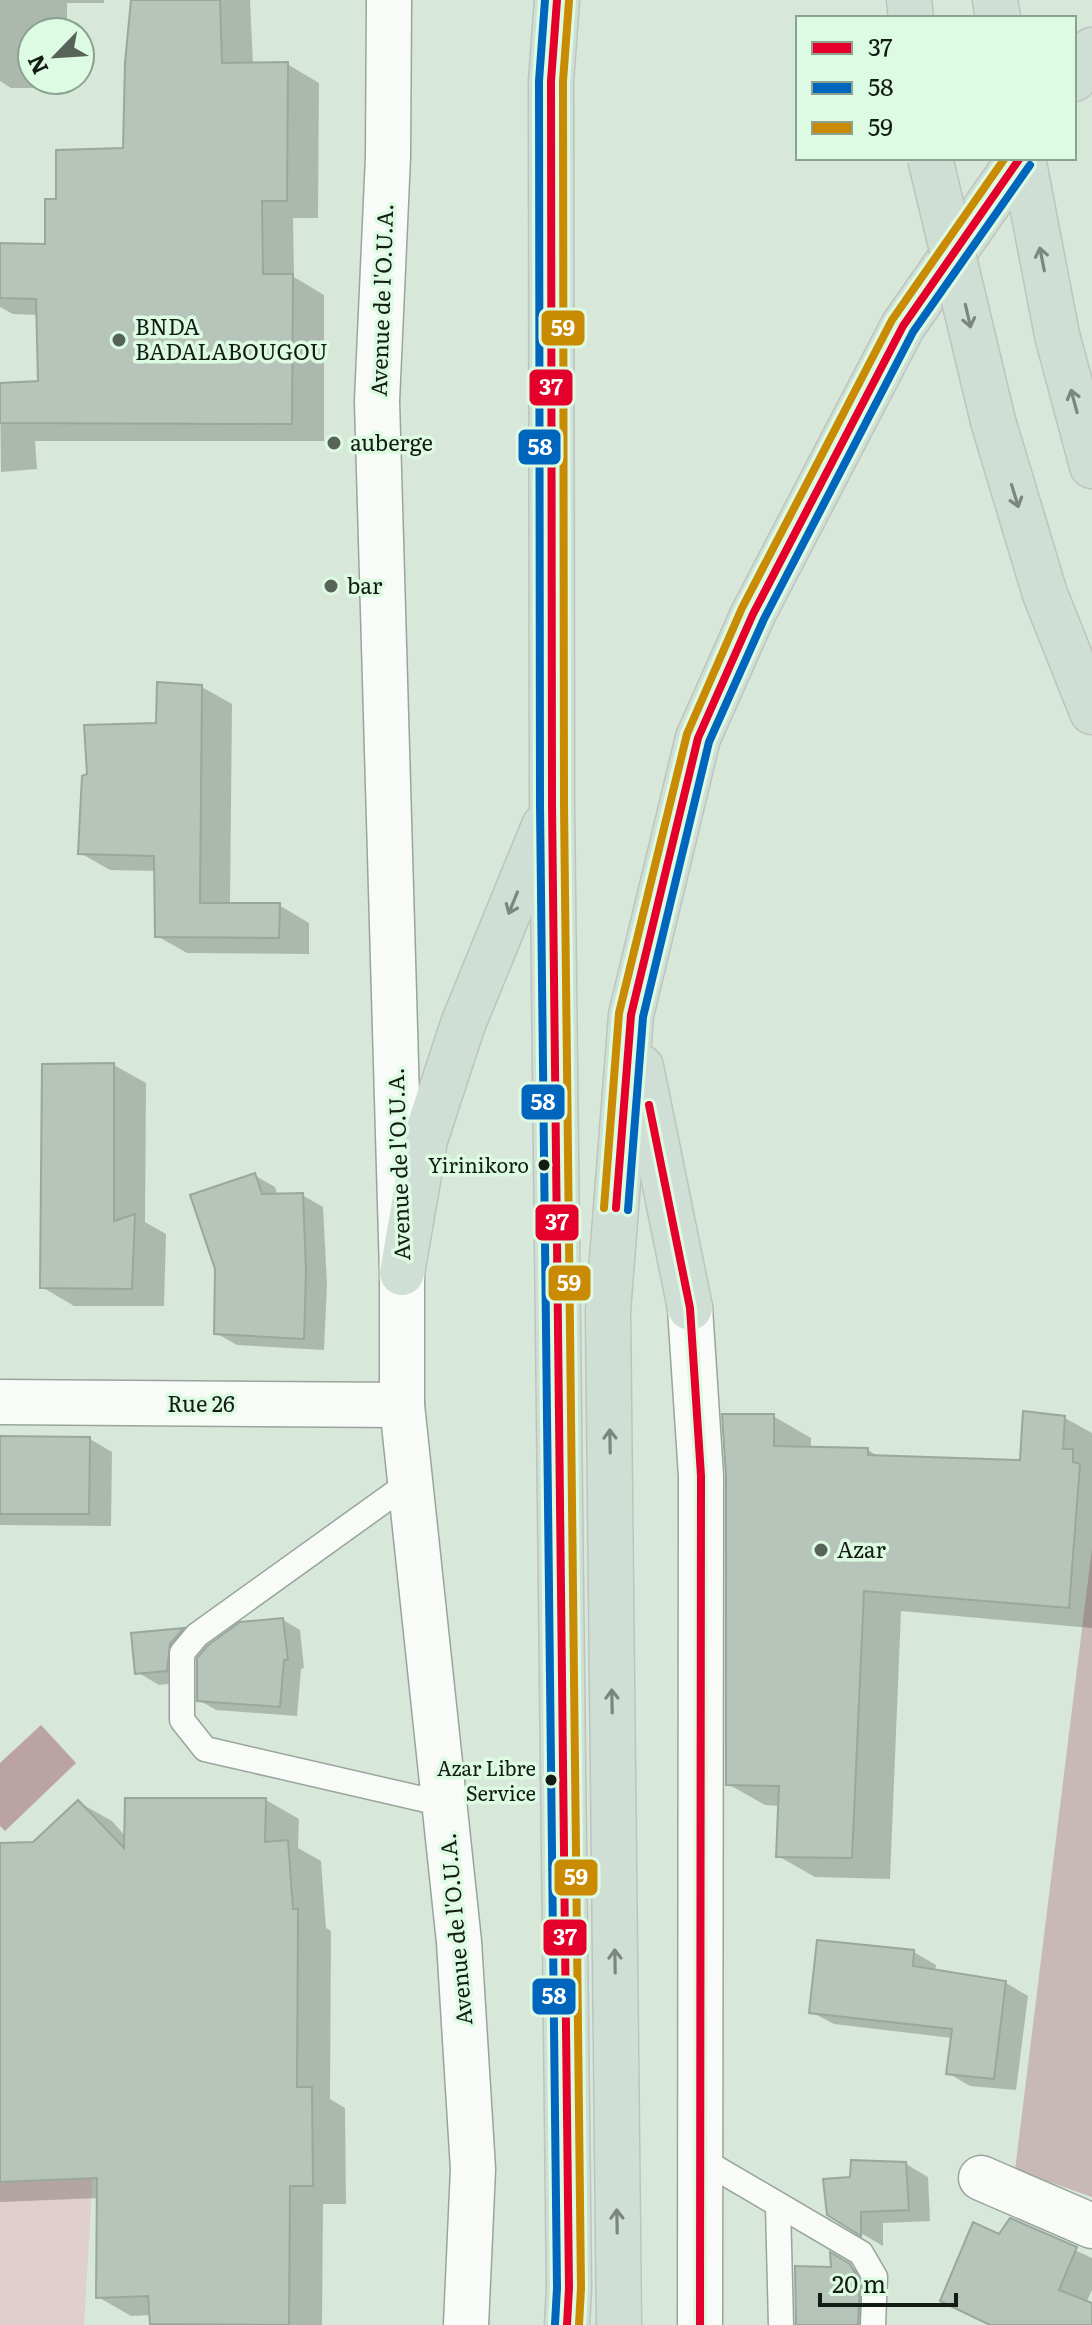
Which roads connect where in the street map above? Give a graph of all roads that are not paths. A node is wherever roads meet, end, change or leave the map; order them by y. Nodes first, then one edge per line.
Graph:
1 (389, 0) edge
2 (557, 0) edge
3 (1092, 50) edge
4 (1076, 76) edge
5 (930, 160) edge
6 (1020, 160) edge
7 (1021, 160) edge
8 (1092, 466) edge
9 (1092, 712) edge
10 (552, 805) junction
11 (631, 1015) junction
12 (402, 1273) junction
13 (690, 1308) joint
14 (0, 1402) edge
15 (402, 1405) junction
16 (410, 1482) junction
17 (444, 1804) junction
18 (699, 2158) junction
19 (981, 2178) dead end
20 (778, 2205) junction
21 (1092, 2226) edge
22 (466, 2325) edge
23 (567, 2325) edge
24 (619, 2325) edge
25 (700, 2325) edge
26 (781, 2325) edge
27 (873, 2325) edge

1 - 12 street, Avenue de l'O.U.A.
2 - 10 highway
3 - 4 highway
5 -> 9 highway, bridge
6 - 11 highway
8 -> 7 highway
10 -> 12 highway
10 - 23 highway
11 - 13 highway
24 -> 11 highway
12 - 15 street, Avenue de l'O.U.A.
13 - 18 street
14 - 15 street, Rue 26
15 - 16 street, Avenue de l'O.U.A.
16 - 17 street, Avenue de l'O.U.A.
16 - 17 lane
17 - 22 street, Avenue de l'O.U.A.
18 - 20 lane
18 - 25 street
19 - 21 street
20 - 26 lane
20 - 27 lane

